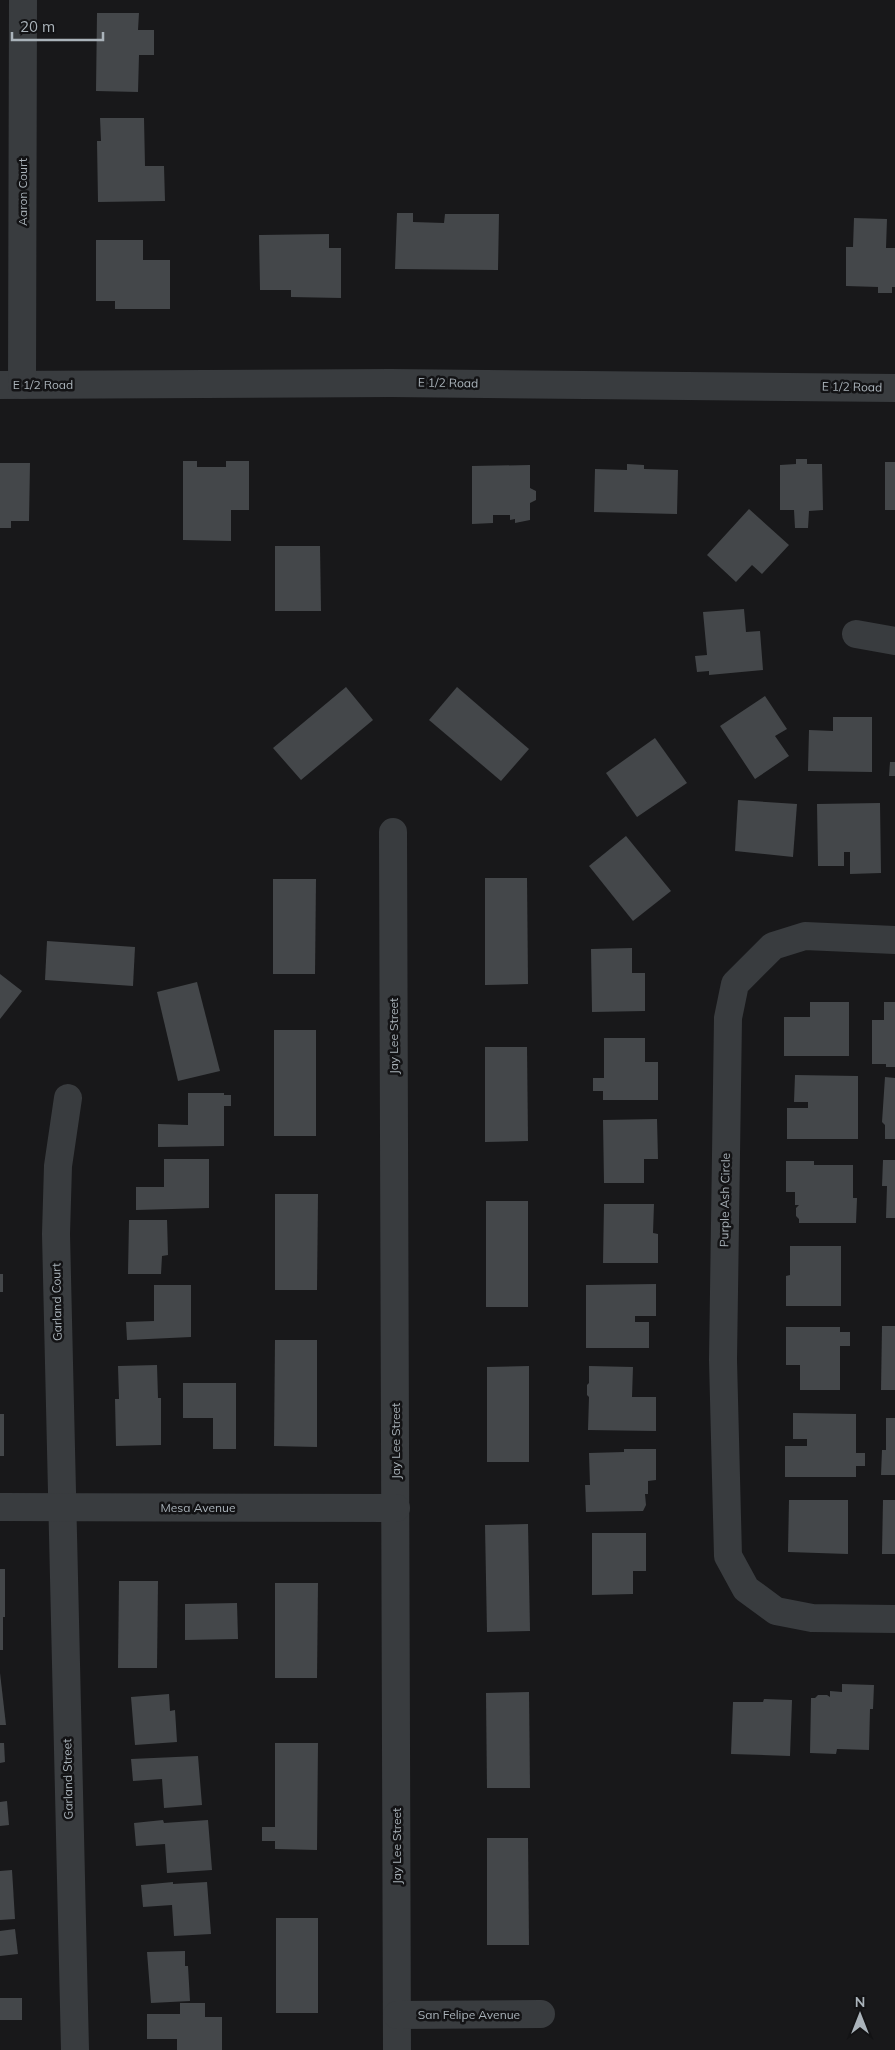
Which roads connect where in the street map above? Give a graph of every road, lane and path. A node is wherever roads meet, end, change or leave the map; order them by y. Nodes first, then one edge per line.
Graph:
1 (23, 0) edge
2 (11, 385) edge
3 (895, 388) edge
4 (856, 634) dead end
5 (895, 640) edge
6 (393, 832) dead end
7 (895, 940) edge
8 (68, 1098) dead end
9 (0, 1507) edge
10 (61, 1508) junction
11 (396, 1508) junction
12 (895, 1619) edge
13 (542, 2014) dead end
14 (397, 2015) junction
15 (75, 2050) edge
16 (397, 2050) edge

1 - 2 street, Aaron Court
2 - 3 street, E 1/2 Road
4 - 5 street
6 - 11 street, Jay Lee Street
7 - 12 street, Purple Ash Circle
8 - 10 street, Garland Court
9 - 10 street, Mesa Avenue
10 - 11 street, Mesa Avenue
10 - 15 street, Garland Street
11 - 14 street, Jay Lee Street
13 - 14 street, San Felipe Avenue
14 - 16 street, Jay Lee Street

